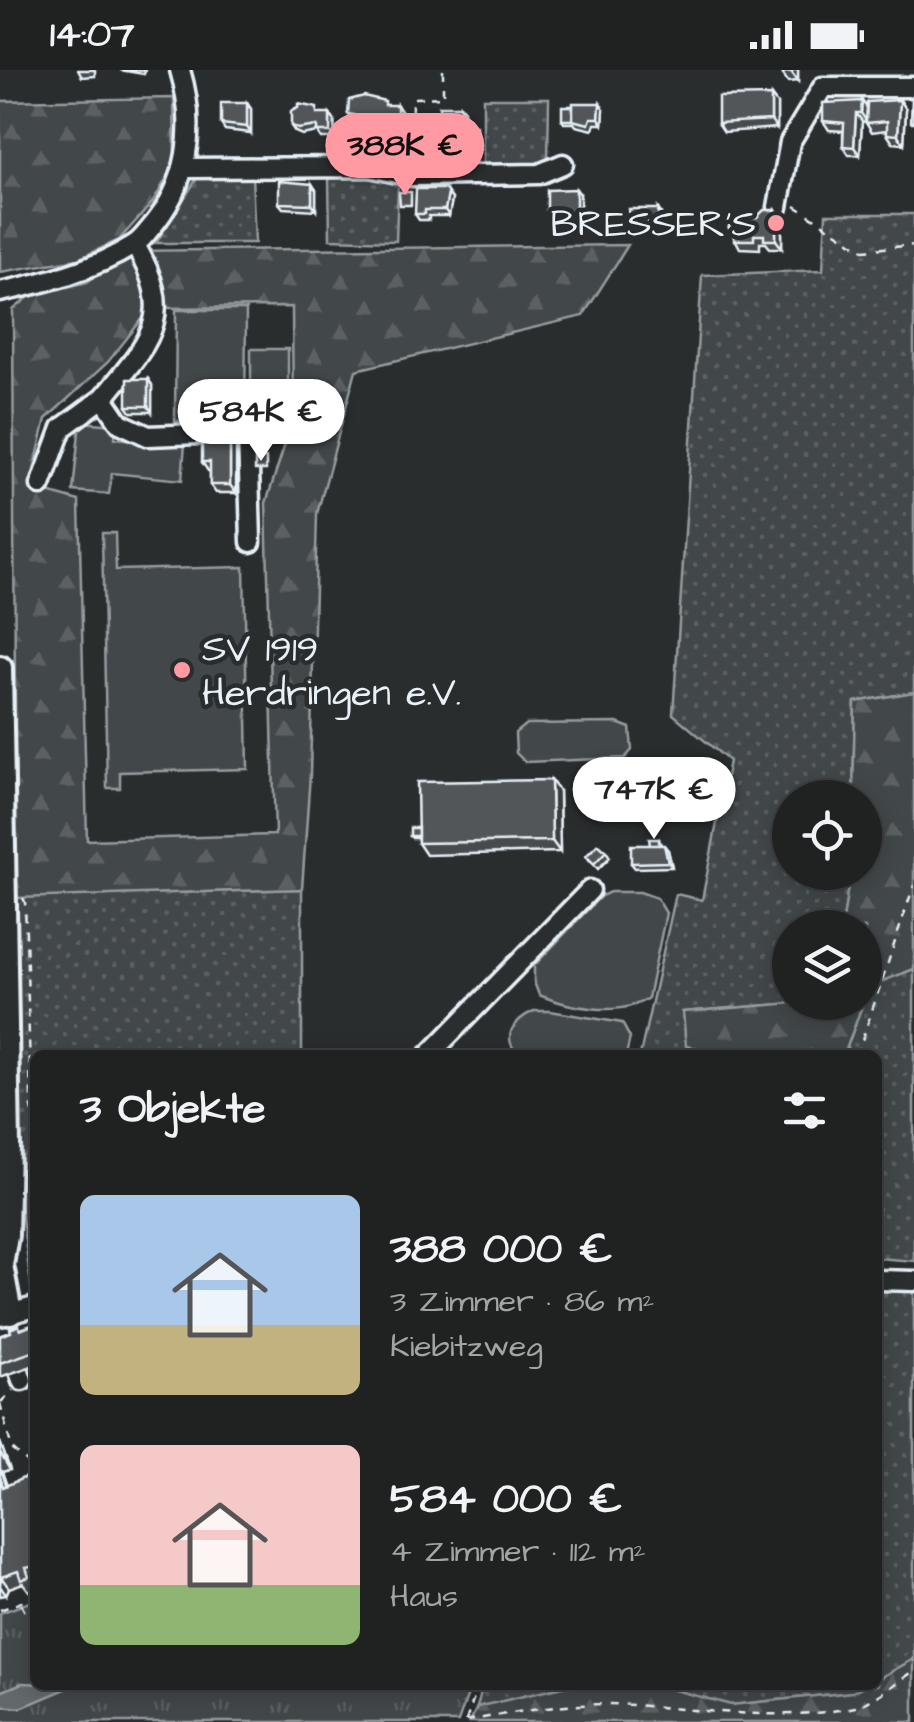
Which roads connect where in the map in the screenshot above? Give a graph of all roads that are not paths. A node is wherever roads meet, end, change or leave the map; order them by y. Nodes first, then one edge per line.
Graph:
1 (180, 70) edge
2 (822, 78) edge
3 (914, 87) edge
4 (563, 164) dead end
5 (184, 168) junction
6 (778, 207) edge
7 (135, 245) junction
8 (0, 292) edge
9 (103, 398) junction
10 (41, 485) dead end
11 (250, 542) dead end
12 (0, 668) edge
13 (590, 890) dead end
14 (435, 1050) edge
15 (0, 1265) edge
16 (882, 1280) edge
17 (914, 1281) edge
18 (30, 1309) edge
19 (4, 1319) edge

1 - 5 street
2 - 3 street
2 - 6 street
4 - 5 street
5 - 7 street
7 - 8 street
7 - 9 street
9 - 10 street
9 - 11 street
12 - 15 main road
13 - 14 street
15 - 19 main road
16 - 17 street
18 - 19 street

